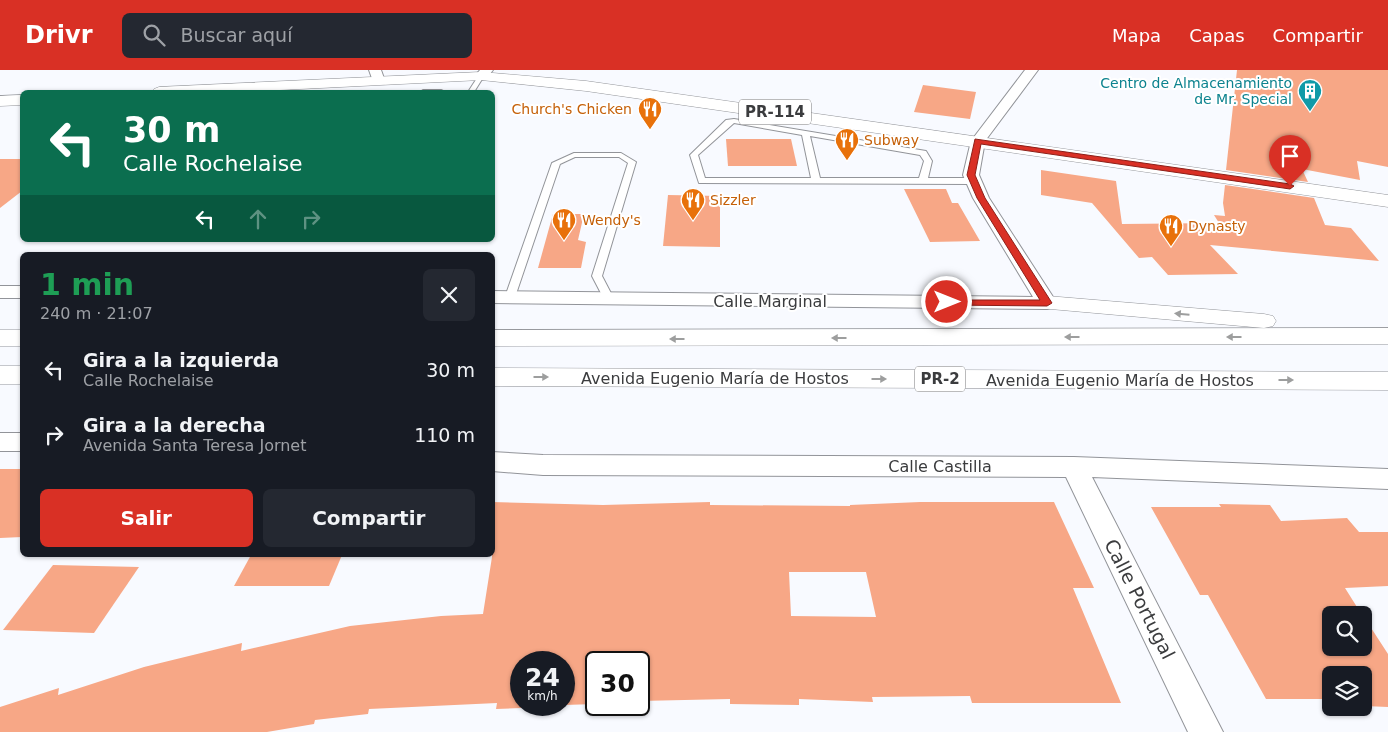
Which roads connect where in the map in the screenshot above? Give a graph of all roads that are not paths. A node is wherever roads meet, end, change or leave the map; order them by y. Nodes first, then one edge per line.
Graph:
1 (1032, 70) edge
2 (484, 73) edge
3 (377, 75) edge
4 (312, 88) edge
5 (235, 90) edge
6 (472, 90) edge
7 (20, 100) edge
8 (0, 101) edge
9 (805, 133) junction
10 (978, 141) junction
11 (816, 181) junction
12 (922, 181) junction
13 (974, 181) junction
14 (1388, 201) edge
15 (0, 292) edge
16 (20, 292) edge
17 (501, 297) edge
18 (609, 299) junction
19 (1047, 303) junction
20 (1388, 331) edge
21 (1388, 336) edge
22 (0, 338) edge
23 (20, 338) edge
24 (495, 338) edge
25 (0, 375) edge
26 (20, 375) edge
27 (495, 377) edge
28 (1388, 381) edge
29 (0, 442) edge
30 (20, 442) edge
31 (495, 461) edge
32 (1074, 467) junction
33 (1388, 479) edge
34 (1206, 732) edge

1 - 10 street
2 - 3 main road, PR-114
2 - 6 lane
2 - 10 main road, PR-114
3 - 4 main road, PR-114
4 - 5 main road, PR-114
7 - 8 main road
9 - 11 lane
9 - 11 lane
9 - 12 lane
10 - 13 street
10 - 14 main road, PR-114
11 - 12 lane
12 - 13 lane
13 - 19 street
15 - 16 street
17 - 18 street, Calle Marginal
17 - 18 lane
18 - 19 street, Calle Marginal
20 -> 19 main road
21 -> 24 main road
22 - 23 main road
25 - 26 main road
27 -> 28 main road, Avenida Eugenio María de Hostos / PR-2
29 - 30 street
31 - 32 street, Calle Castilla
32 - 33 street, Calle Castilla
32 - 34 street, Calle Portugal

